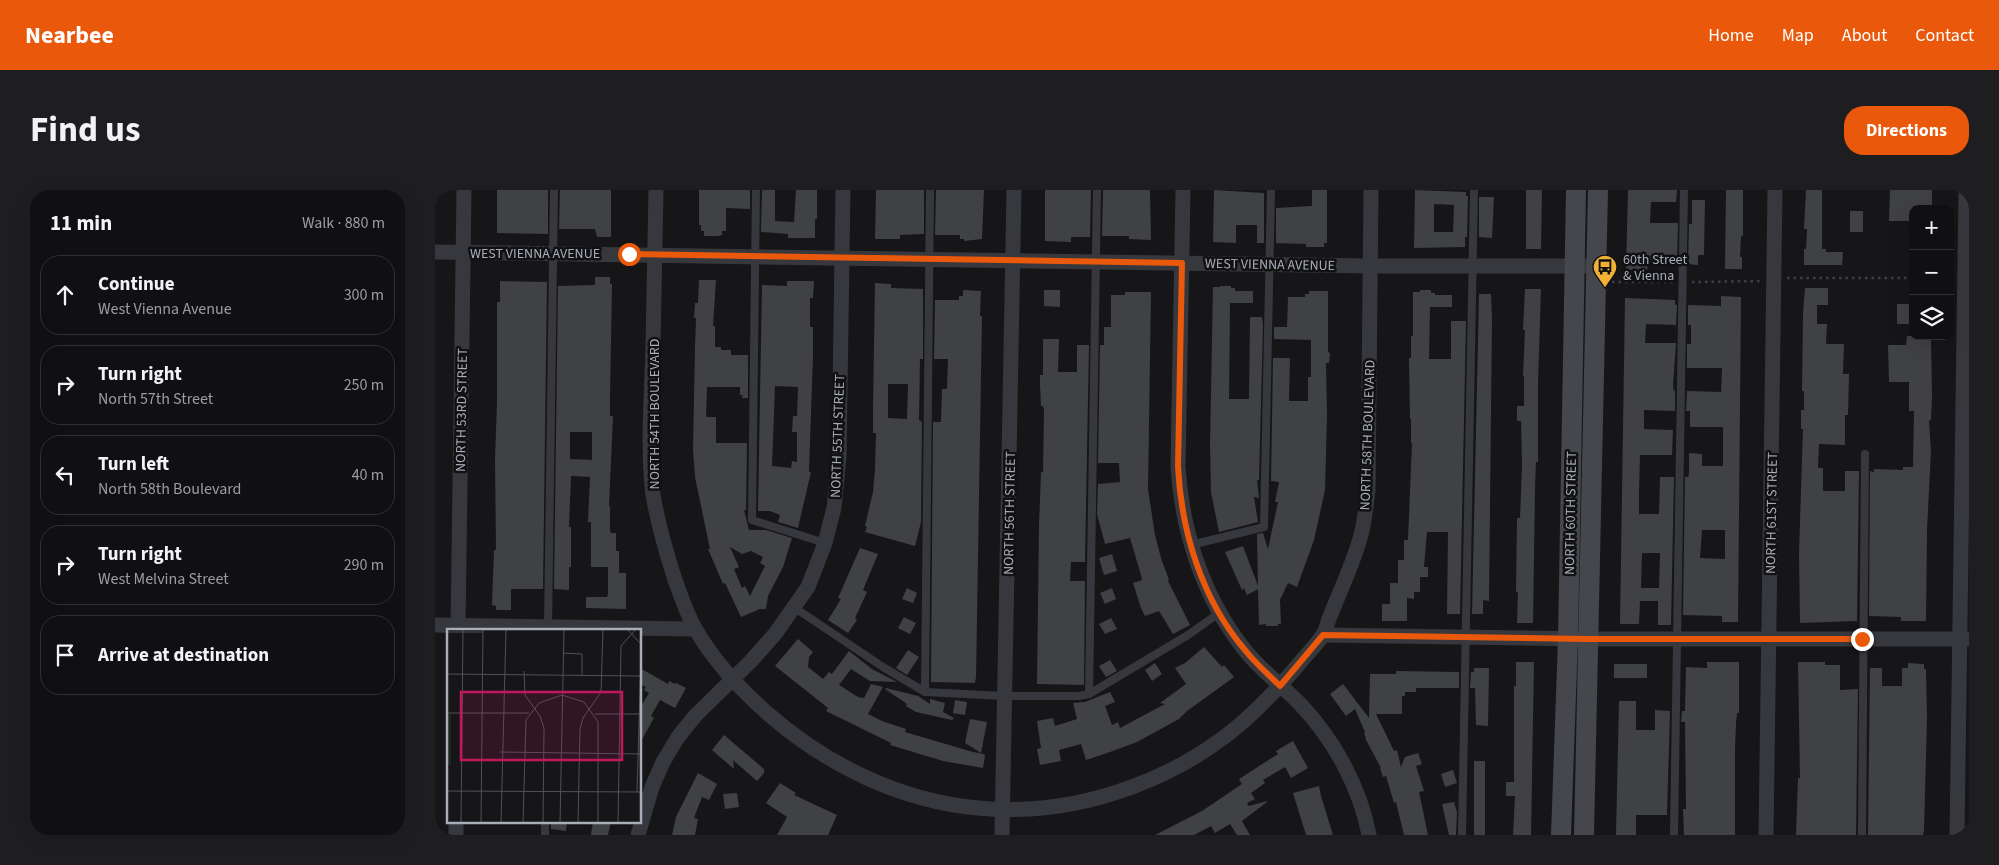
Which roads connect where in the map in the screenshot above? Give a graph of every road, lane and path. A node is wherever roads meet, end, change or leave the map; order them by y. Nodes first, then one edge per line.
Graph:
1 (464, 190) edge
2 (554, 190) edge
3 (656, 190) edge
4 (756, 190) edge
5 (843, 190) edge
6 (930, 190) edge
7 (1014, 190) edge
8 (1097, 190) edge
9 (1183, 190) edge
10 (1271, 190) edge
11 (1371, 190) edge
12 (1474, 190) edge
13 (1576, 190) edge
14 (1598, 190) edge
15 (1684, 190) edge
16 (1775, 190) edge
17 (1966, 190) edge
18 (435, 252) edge
19 (463, 253) junction
20 (553, 253) junction
21 (655, 255) junction
22 (755, 257) junction
23 (842, 258) junction
24 (929, 259) junction
25 (1014, 260) junction
26 (1095, 262) junction
27 (1182, 263) junction
28 (1270, 264) junction
29 (1370, 266) junction
30 (1473, 266) junction
31 (1575, 266) junction
32 (1596, 266) junction
33 (1865, 454) dead end
34 (825, 543) junction
35 (1191, 546) junction
36 (795, 608) junction
37 (1219, 614) junction
38 (435, 626) edge
39 (458, 628) edge
40 (548, 628) edge
41 (695, 629) junction
42 (1323, 635) junction
43 (1465, 637) junction
44 (1577, 639) junction
45 (1678, 639) junction
46 (1769, 639) junction
47 (1862, 639) junction
48 (1964, 639) edge
49 (732, 679) junction
50 (1280, 686) junction
51 (925, 692) junction
52 (1089, 694) junction
53 (1005, 696) junction
54 (1003, 809) junction
55 (456, 822) edge
56 (545, 822) edge
57 (456, 835) edge
58 (545, 835) edge
59 (638, 835) edge
60 (1003, 835) edge
61 (1369, 835) edge
62 (1462, 835) edge
63 (1561, 835) edge
64 (1583, 835) edge
65 (1674, 835) edge
66 (1765, 835) edge
67 (1862, 835) edge
68 (1957, 835) edge

1 - 19 street, NORTH 53RD STREET
2 - 20 lane
3 - 21 street, NORTH 54TH BOULEVARD
4 - 22 lane
5 - 23 street, NORTH 55TH STREET
6 - 24 lane
7 - 25 street, NORTH 56TH STREET
8 - 26 lane
9 - 27 street
10 - 28 lane
11 - 29 street, NORTH 58TH BOULEVARD
12 - 30 lane
13 - 31 main road, NORTH 60TH STREET
14 - 32 main road, NORTH 60TH STREET
15 - 45 lane
16 - 46 street, NORTH 61ST STREET
17 - 48 street
18 - 19 street, WEST VIENNA AVENUE
19 - 20 street, WEST VIENNA AVENUE
19 - 39 street, NORTH 53RD STREET
20 - 21 street, WEST VIENNA AVENUE
20 - 40 lane
21 - 22 street, WEST VIENNA AVENUE
21 - 41 street, NORTH 54TH BOULEVARD
22 - 23 street, WEST VIENNA AVENUE
22 - 34 lane
23 - 24 street, WEST VIENNA AVENUE
23 - 34 street, NORTH 55TH STREET
24 - 25 street, WEST VIENNA AVENUE
24 - 51 lane
25 - 26 street, WEST VIENNA AVENUE
25 - 53 street, NORTH 56TH STREET
26 - 27 street, WEST VIENNA AVENUE
26 - 52 lane
27 - 28 street, WEST VIENNA AVENUE
27 - 35 street
28 - 29 street, WEST VIENNA AVENUE
28 - 35 lane
29 - 30 street, WEST VIENNA AVENUE
29 - 42 street, NORTH 58TH BOULEVARD
30 - 31 street, WEST VIENNA AVENUE
30 - 43 lane
31 - 32 street, WEST VIENNA AVENUE
31 - 44 main road, NORTH 60TH STREET
32 - 44 main road, NORTH 60TH STREET
33 - 47 lane
34 - 36 street, NORTH 55TH STREET
35 - 37 street
36 - 49 street, NORTH 55TH STREET
36 - 51 lane
37 - 50 street
37 - 52 lane
38 - 39 street
39 - 40 street
40 - 41 street
41 - 49 street, NORTH 54TH BOULEVARD
42 - 43 street
42 - 50 street, NORTH 58TH BOULEVARD
43 - 44 street
43 - 62 lane
44 - 45 street
44 - 63 main road, NORTH 60TH STREET
44 - 64 main road, NORTH 60TH STREET
45 - 46 street
45 - 65 lane
46 - 47 street
46 - 66 street, NORTH 61ST STREET
47 - 48 street
47 - 67 lane
48 - 68 street
49 - 54 street, NORTH 54TH BOULEVARD
49 - 59 street, NORTH 55TH STREET
50 - 54 street, NORTH 58TH BOULEVARD
50 - 61 street
51 - 53 lane
52 - 53 lane
53 - 54 street, NORTH 56TH STREET
54 - 60 street, NORTH 56TH STREET
55 - 57 street
56 - 58 lane

